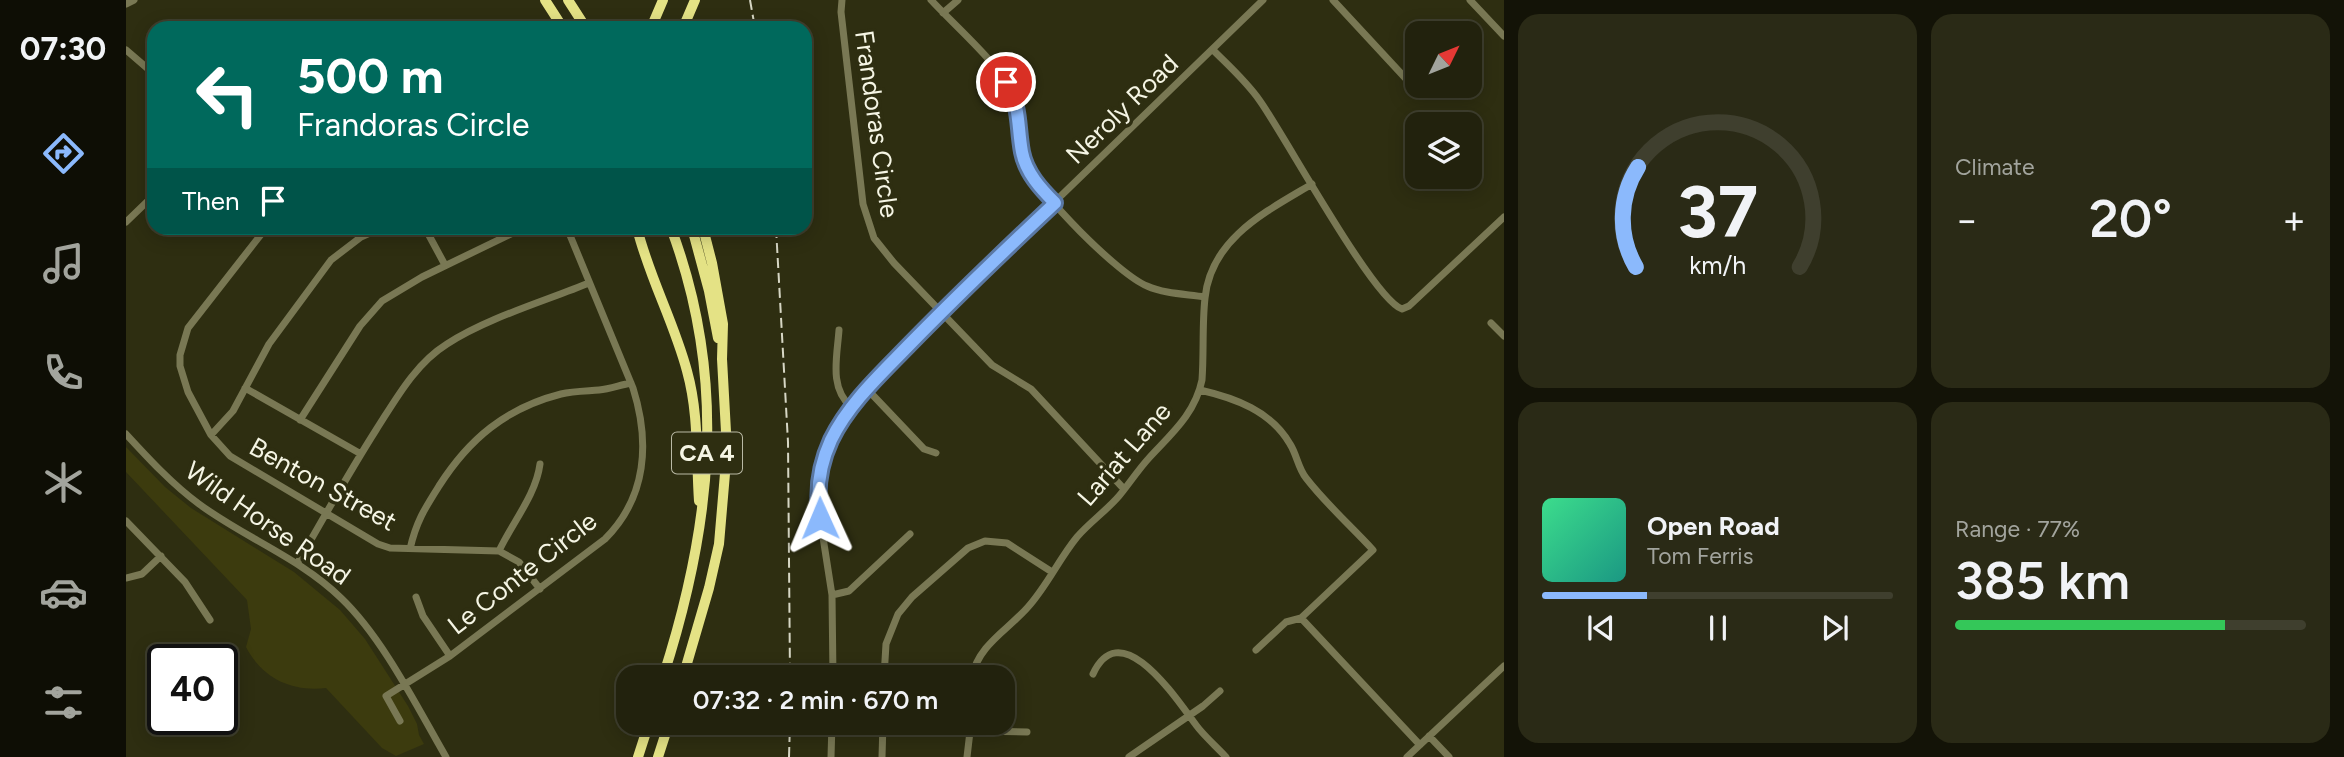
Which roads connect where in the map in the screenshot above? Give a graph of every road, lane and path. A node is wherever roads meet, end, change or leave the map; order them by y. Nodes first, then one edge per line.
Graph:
1 (134, 0) edge
2 (545, 0) edge
3 (568, 0) edge
4 (663, 0) edge
5 (695, 0) edge
6 (842, 0) edge
7 (931, 0) edge
8 (958, 0) edge
9 (1263, 0) edge
10 (1333, 0) edge
11 (1470, 0) edge
12 (126, 5) edge
13 (943, 13) junction
14 (558, 21) edge
15 (582, 21) edge
16 (654, 21) edge
17 (686, 21) edge
18 (1504, 36) edge
19 (126, 50) edge
20 (1213, 50) junction
21 (147, 68) edge
22 (1405, 78) edge
23 (1312, 184) junction
24 (147, 202) edge
25 (1055, 203) junction
26 (1504, 217) edge
27 (126, 222) edge
28 (261, 235) edge
29 (365, 235) edge
30 (429, 235) edge
31 (507, 235) edge
32 (570, 235) edge
33 (639, 235) edge
34 (674, 235) edge
35 (694, 235) edge
36 (705, 235) edge
37 (361, 237) joint
38 (502, 237) joint
39 (445, 265) junction
40 (589, 283) junction
41 (1205, 297) junction
42 (941, 312) junction
43 (1491, 323) dead end
44 (839, 330) dead end
45 (1504, 337) edge
46 (722, 359) junction
47 (631, 383) junction
48 (245, 388) junction
49 (867, 389) junction
50 (1200, 390) junction
51 (851, 407) junction
52 (300, 420) junction
53 (126, 435) edge
54 (211, 435) junction
55 (936, 453) dead end
56 (361, 454) junction
57 (540, 464) dead end
58 (1125, 489) junction
59 (326, 514) junction
60 (126, 521) edge
61 (701, 527) junction
62 (910, 534) dead end
63 (411, 549) junction
64 (499, 551) junction
65 (162, 556) junction
66 (297, 564) junction
67 (1052, 572) junction
68 (126, 578) edge
69 (540, 589) junction
70 (832, 595) junction
71 (416, 597) dead end
72 (1301, 618) junction
73 (210, 620) dead end
74 (1256, 650) dead end
75 (450, 656) junction
76 (667, 665) edge
77 (687, 665) edge
78 (833, 665) edge
79 (885, 665) edge
80 (976, 665) edge
81 (1504, 666) edge
82 (1093, 674) dead end
83 (403, 684) junction
84 (1220, 691) dead end
85 (1189, 715) junction
86 (400, 721) dead end
87 (1015, 731) edge
88 (1027, 732) dead end
89 (645, 735) edge
90 (665, 735) edge
91 (832, 735) edge
92 (883, 735) edge
93 (970, 735) edge
94 (1429, 736) junction
95 (1420, 745) junction
96 (446, 757) edge
97 (638, 757) edge
98 (659, 757) edge
99 (831, 757) edge
100 (882, 757) edge
101 (967, 757) edge
102 (1129, 757) edge
103 (1226, 757) edge
104 (1407, 757) edge
105 (1448, 757) edge

1 - 12 street
2 - 14 highway
3 - 15 highway
4 - 16 highway
5 - 17 highway
6 - 42 street, Frandoras Circle
7 - 13 street
8 - 13 street
9 - 20 street, Neroly Road
10 - 22 street
11 - 18 street
13 - 25 street
19 - 21 street
20 - 23 street
20 - 25 street, Neroly Road
23 - 26 street
23 - 41 street, Lariat Lane
24 - 27 street
25 - 41 street
25 - 42 street, Neroly Road
28 - 54 street, Benton Street
29 - 37 street
30 - 39 street
31 - 38 street
32 - 40 street, Le Conte Circle
33 - 61 highway
34 - 61 highway, CA 4
35 - 46 highway, CA 4
36 - 46 highway
37 - 48 street
38 - 39 street
39 - 52 street
40 - 47 street, Le Conte Circle
40 - 56 street
41 - 50 street, Lariat Lane
42 - 49 street, Neroly Road
42 - 58 street, Frandoras Circle
43 - 45 street
44 - 51 street
46 - 77 highway, CA 4
47 - 63 street
47 - 69 street, Le Conte Circle
48 - 52 street
48 - 54 street
49 - 51 street, Neroly Road
49 - 55 street
50 - 58 street, Lariat Lane
50 - 72 street
51 - 70 street, Neroly Road
52 - 56 street
53 - 66 street, Wild Horse Road
54 - 59 street, Benton Street
56 - 59 street
57 - 64 street
58 - 67 street, Lariat Lane
59 - 63 street, Benton Street
59 - 66 street
60 - 65 street
61 - 76 highway, CA 4
62 - 70 street
63 - 64 street, Benton Street
64 - 69 street
65 - 68 street
65 - 73 street
66 - 83 street, Wild Horse Road
67 - 79 street
67 - 80 street, Lariat Lane
69 - 75 street, Le Conte Circle
70 - 78 street, Neroly Road
71 - 75 street
72 - 74 street
72 - 95 street
75 - 83 street, Le Conte Circle
81 - 94 street
82 - 85 street
83 - 86 street
83 - 96 street, Wild Horse Road
84 - 85 street
85 - 102 street
85 - 103 street
87 - 88 street
89 - 97 highway
90 - 98 highway
91 - 99 street
92 - 100 street
93 - 101 street
94 - 95 street
94 - 105 street
95 - 104 street

